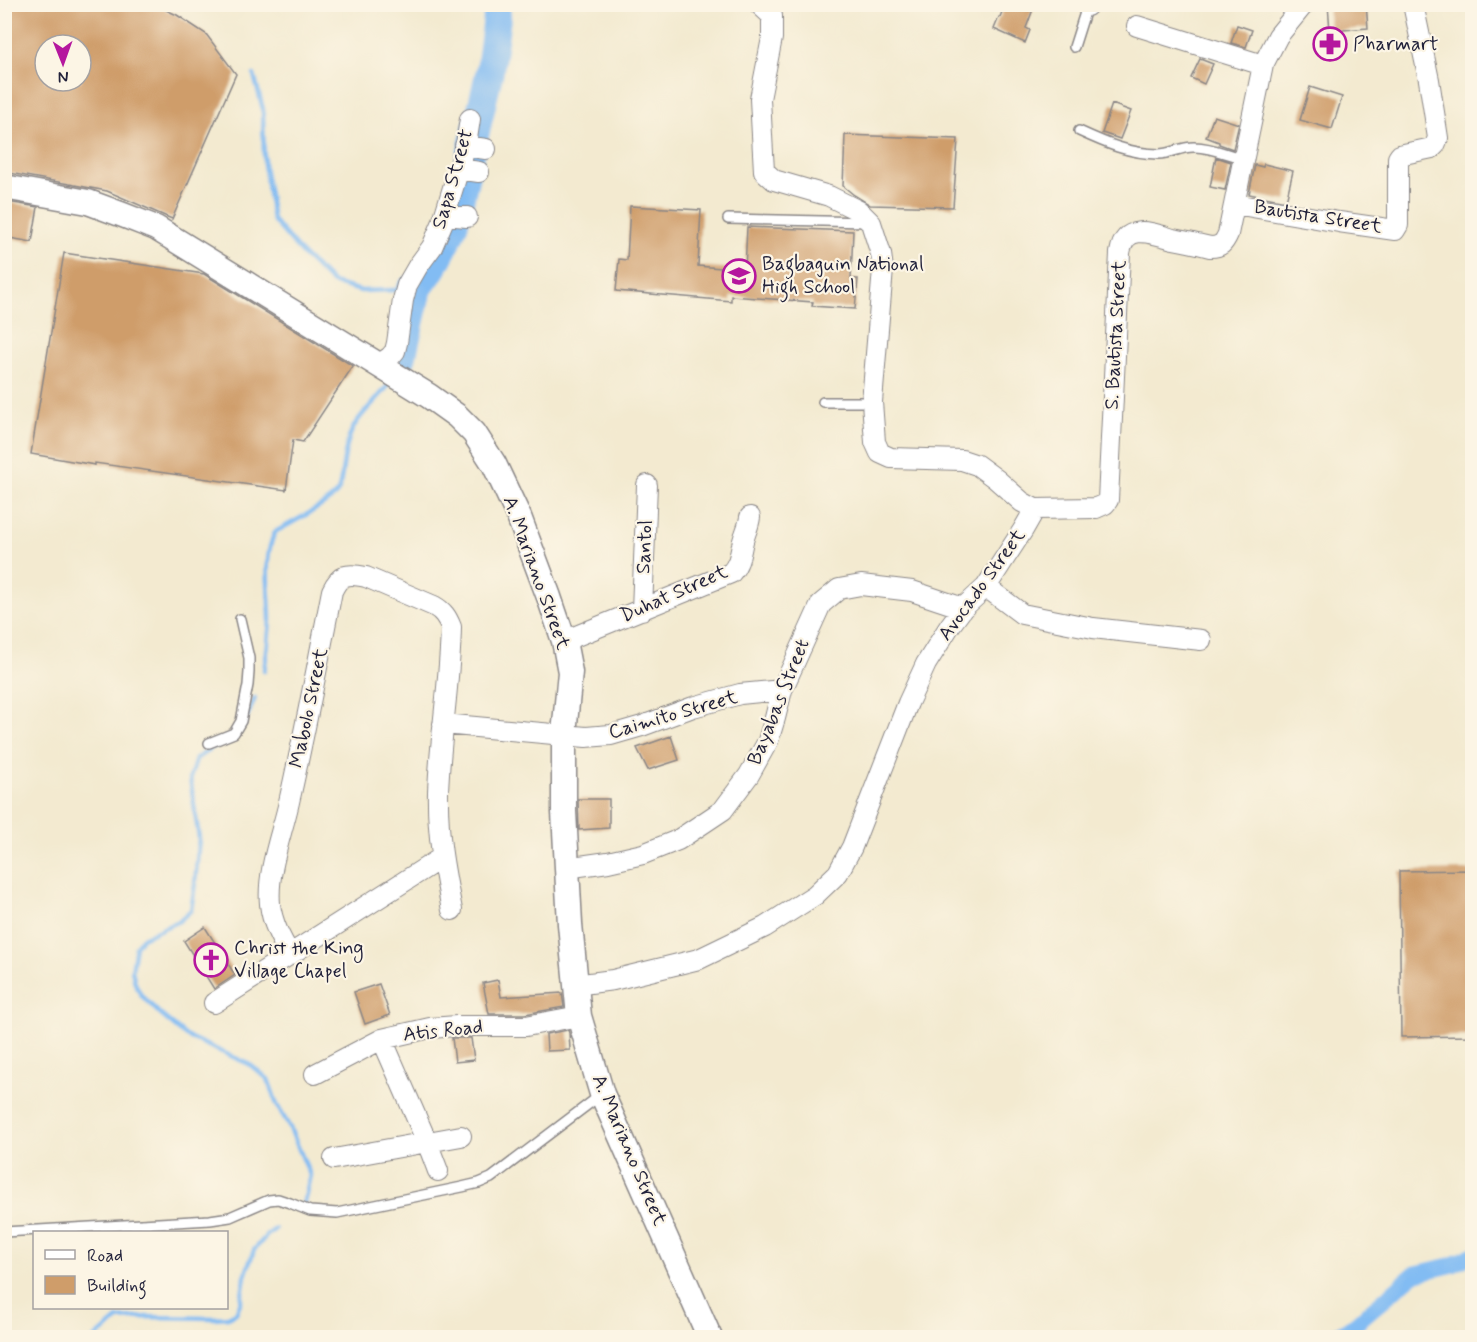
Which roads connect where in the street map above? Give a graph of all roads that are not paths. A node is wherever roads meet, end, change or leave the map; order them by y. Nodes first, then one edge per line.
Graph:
1 (759, 4) edge
2 (1304, 4) edge
3 (1413, 4) edge
4 (1087, 5) edge
5 (1137, 26) dead end
6 (1074, 47) dead end
7 (1263, 65) junction
8 (470, 119) dead end
9 (1079, 131) dead end
10 (1244, 159) junction
11 (4, 188) edge
12 (1235, 204) junction
13 (728, 219) dead end
14 (871, 223) junction
15 (387, 370) junction
16 (823, 402) dead end
17 (872, 402) junction
18 (647, 485) dead end
19 (1035, 509) junction
20 (750, 517) dead end
21 (986, 587) junction
22 (963, 608) junction
23 (642, 610) junction
24 (240, 619) dead end
25 (1200, 640) dead end
26 (564, 641) junction
27 (782, 690) junction
28 (443, 724) junction
29 (564, 734) junction
30 (209, 743) dead end
31 (441, 858) junction
32 (566, 868) junction
33 (452, 910) dead end
34 (290, 955) junction
35 (575, 985) junction
36 (214, 1003) dead end
37 (579, 1016) junction
38 (382, 1039) junction
39 (315, 1074) dead end
40 (603, 1094) junction
41 (461, 1136) dead end
42 (427, 1142) junction
43 (334, 1159) dead end
44 (438, 1171) dead end
45 (4, 1232) edge
46 (710, 1338) edge

1 - 14 street
2 - 7 street, S. Bautista Street
3 - 12 street, Bautista Street
4 - 6 lane
5 - 7 street
7 - 10 street, S. Bautista Street
8 - 15 street, Sapa Street
9 - 10 lane
10 - 12 street, S. Bautista Street
11 - 15 street, A. Mariano Street
12 - 19 street, S. Bautista Street
13 - 14 lane
14 - 17 street, Avocado Street
15 - 26 street, A. Mariano Street
16 - 17 lane
17 - 19 street, Avocado Street
18 - 23 street, Santol
19 - 21 street, Avocado Street
20 - 23 street, Duhat Street
21 - 22 street, Avocado Street
21 - 25 street
22 - 27 street, Bayabas Street
22 - 35 street, Avocado Street
23 - 26 street, Duhat Street
24 - 30 lane
26 - 29 street, A. Mariano Street
27 - 29 street, Caimito Street
27 - 32 street, Bayabas Street
28 - 29 street, Caimito Street
28 - 31 street
28 - 34 street, Mabolo Street
29 - 32 street, A. Mariano Street
31 - 33 street
31 - 34 street
32 - 35 street, A. Mariano Street
34 - 36 street
35 - 37 street, A. Mariano Street
37 - 38 street, Atis Road
37 - 40 street, A. Mariano Street
38 - 39 street, Atis Road
38 - 42 street
40 - 45 lane
40 - 46 street, A. Mariano Street
41 - 42 street
42 - 43 street
42 - 44 street

